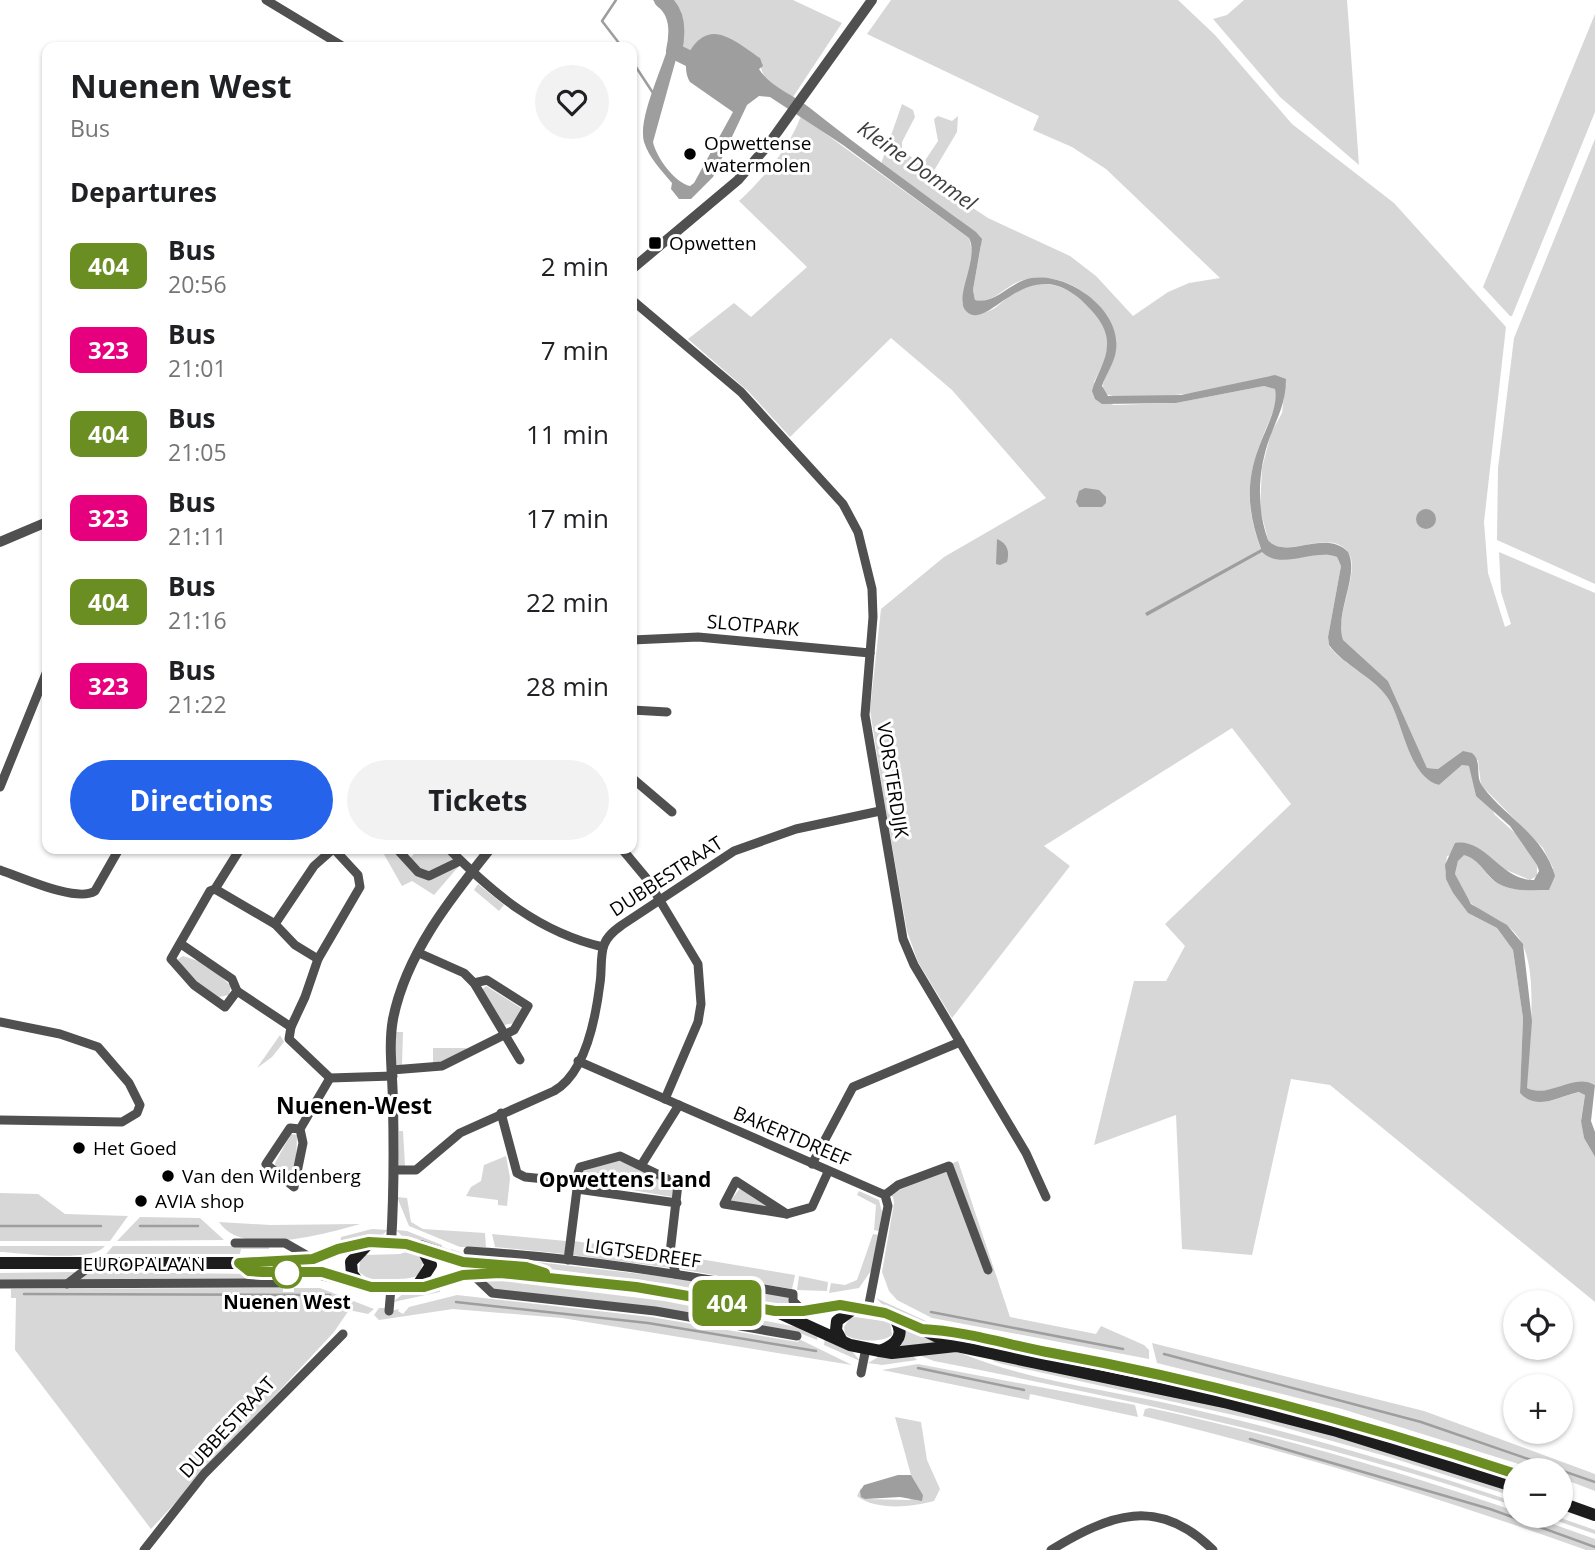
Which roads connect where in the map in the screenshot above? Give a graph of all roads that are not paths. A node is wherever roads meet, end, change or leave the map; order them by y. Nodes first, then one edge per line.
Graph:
1 (266, 0) edge
2 (872, 0) edge
3 (336, 42) edge
4 (637, 265) edge
5 (637, 304) edge
6 (42, 524) edge
7 (0, 541) edge
8 (637, 640) edge
9 (870, 653) junction
10 (42, 684) edge
11 (637, 710) edge
12 (667, 712) dead end
13 (637, 785) edge
14 (0, 787) edge
15 (880, 811) junction
16 (672, 812) dead end
17 (116, 854) edge
18 (237, 854) edge
19 (327, 854) edge
20 (338, 854) edge
21 (402, 854) edge
22 (454, 854) edge
23 (486, 854) edge
24 (626, 854) edge
25 (460, 861) junction
26 (0, 870) edge
27 (471, 872) junction
28 (215, 889) junction
29 (659, 899) junction
30 (275, 924) junction
31 (181, 944) junction
32 (603, 947) junction
33 (419, 953) junction
34 (318, 959) junction
35 (474, 983) junction
36 (237, 991) junction
37 (0, 1022) edge
38 (287, 1025) junction
39 (505, 1034) junction
40 (960, 1042) junction
41 (520, 1060) dead end
42 (578, 1061) junction
43 (392, 1073) junction
44 (330, 1078) junction
45 (665, 1099) junction
46 (680, 1105) junction
47 (501, 1112) junction
48 (0, 1120) edge
49 (300, 1129) junction
50 (642, 1164) junction
51 (812, 1164) junction
52 (394, 1170) junction
53 (828, 1172) junction
54 (576, 1186) junction
55 (885, 1195) junction
56 (1046, 1197) dead end
57 (677, 1203) junction
58 (787, 1214) junction
59 (369, 1242) junction
60 (235, 1243) dead end
61 (391, 1243) junction
62 (420, 1246) junction
63 (468, 1251) dead end
64 (313, 1259) junction
65 (568, 1260) junction
66 (0, 1263) edge
67 (94, 1263) junction
68 (279, 1263) junction
69 (988, 1270) dead end
70 (500, 1273) junction
71 (472, 1274) junction
72 (676, 1274) junction
73 (288, 1283) dead end
74 (0, 1284) edge
75 (67, 1284) junction
76 (360, 1284) junction
77 (391, 1288) junction
78 (416, 1288) junction
79 (862, 1308) junction
80 (389, 1311) dead end
81 (775, 1311) junction
82 (803, 1311) junction
83 (893, 1315) junction
84 (343, 1334) dead end
85 (797, 1336) dead end
86 (842, 1342) junction
87 (956, 1346) junction
88 (866, 1348) junction
89 (880, 1351) junction
90 (861, 1373) dead end
91 (1503, 1483) edge
92 (1573, 1507) edge
93 (1595, 1515) edge
94 (144, 1550) edge
95 (1051, 1550) edge
96 (1213, 1550) edge

1 - 3 street
2 - 4 street
5 - 9 street, VORSTERDIJK
6 - 7 street
8 - 9 street, SLOTPARK
9 - 15 street, VORSTERDIJK
10 - 14 street
11 - 12 street
13 - 16 street
15 - 29 street, DUBBESTRAAT
15 - 40 street, VORSTERDIJK
17 - 26 street
18 - 28 street
19 - 30 street
20 - 34 street
21 - 25 street
22 - 25 street
23 - 27 street
24 - 29 street
25 - 27 street
27 - 32 street
27 - 33 street
28 - 30 street
28 - 31 street
29 - 32 street, DUBBESTRAAT
29 - 45 street
30 - 34 street
31 - 36 street
31 - 36 street
32 - 42 street
33 - 35 street
33 - 43 street
34 - 38 street
35 - 39 street
35 - 39 street
36 - 38 street
37 - 48 street
38 - 44 street
39 - 41 street
39 - 43 street
40 - 51 street
40 - 56 street, VORSTERDIJK
42 - 45 street, BAKERTDREEF
42 - 47 street
43 - 44 street
43 - 52 street
44 - 49 street
45 - 46 street, BAKERTDREEF
46 - 50 street
46 - 51 street, BAKERTDREEF
47 - 52 street
47 - 54 street
49 - 49 street
50 - 54 street
50 - 57 street
51 - 53 street, BAKERTDREEF
52 - 61 street
53 - 55 street, BAKERTDREEF
53 - 58 street
54 - 57 street
54 - 65 street
55 - 69 street
55 - 79 street
57 - 72 street
58 - 58 street
59 - 61 main road, EUROPALAAN
59 - 64 main road, EUROPALAAN
59 - 76 main road
60 - 64 street
61 - 62 main road, EUROPALAAN
62 - 70 main road
62 - 78 main road
63 - 65 street, LIGTSEDREEF
64 - 68 main road, EUROPALAAN
65 - 72 street, LIGTSEDREEF
66 - 67 main road, EUROPALAAN
67 - 68 main road, EUROPALAAN
67 - 75 street
68 - 76 main road, EUROPALAAN
70 - 71 main road
70 - 81 main road
71 - 78 main road
71 - 85 street
72 - 82 street, LIGTSEDREEF
73 - 75 street, EUROPALAAN
74 - 75 street, EUROPALAAN
76 - 77 main road, EUROPALAAN
77 - 78 main road, EUROPALAAN
77 - 80 street
79 - 82 main road
79 - 83 main road
79 - 86 main road
81 - 82 main road
81 - 86 main road
83 - 87 main road
83 - 89 main road
84 - 94 street, DUBBESTRAAT
86 - 88 main road
87 - 89 main road
87 - 91 main road
88 - 89 main road
88 - 90 street
92 - 93 main road
95 - 96 street

